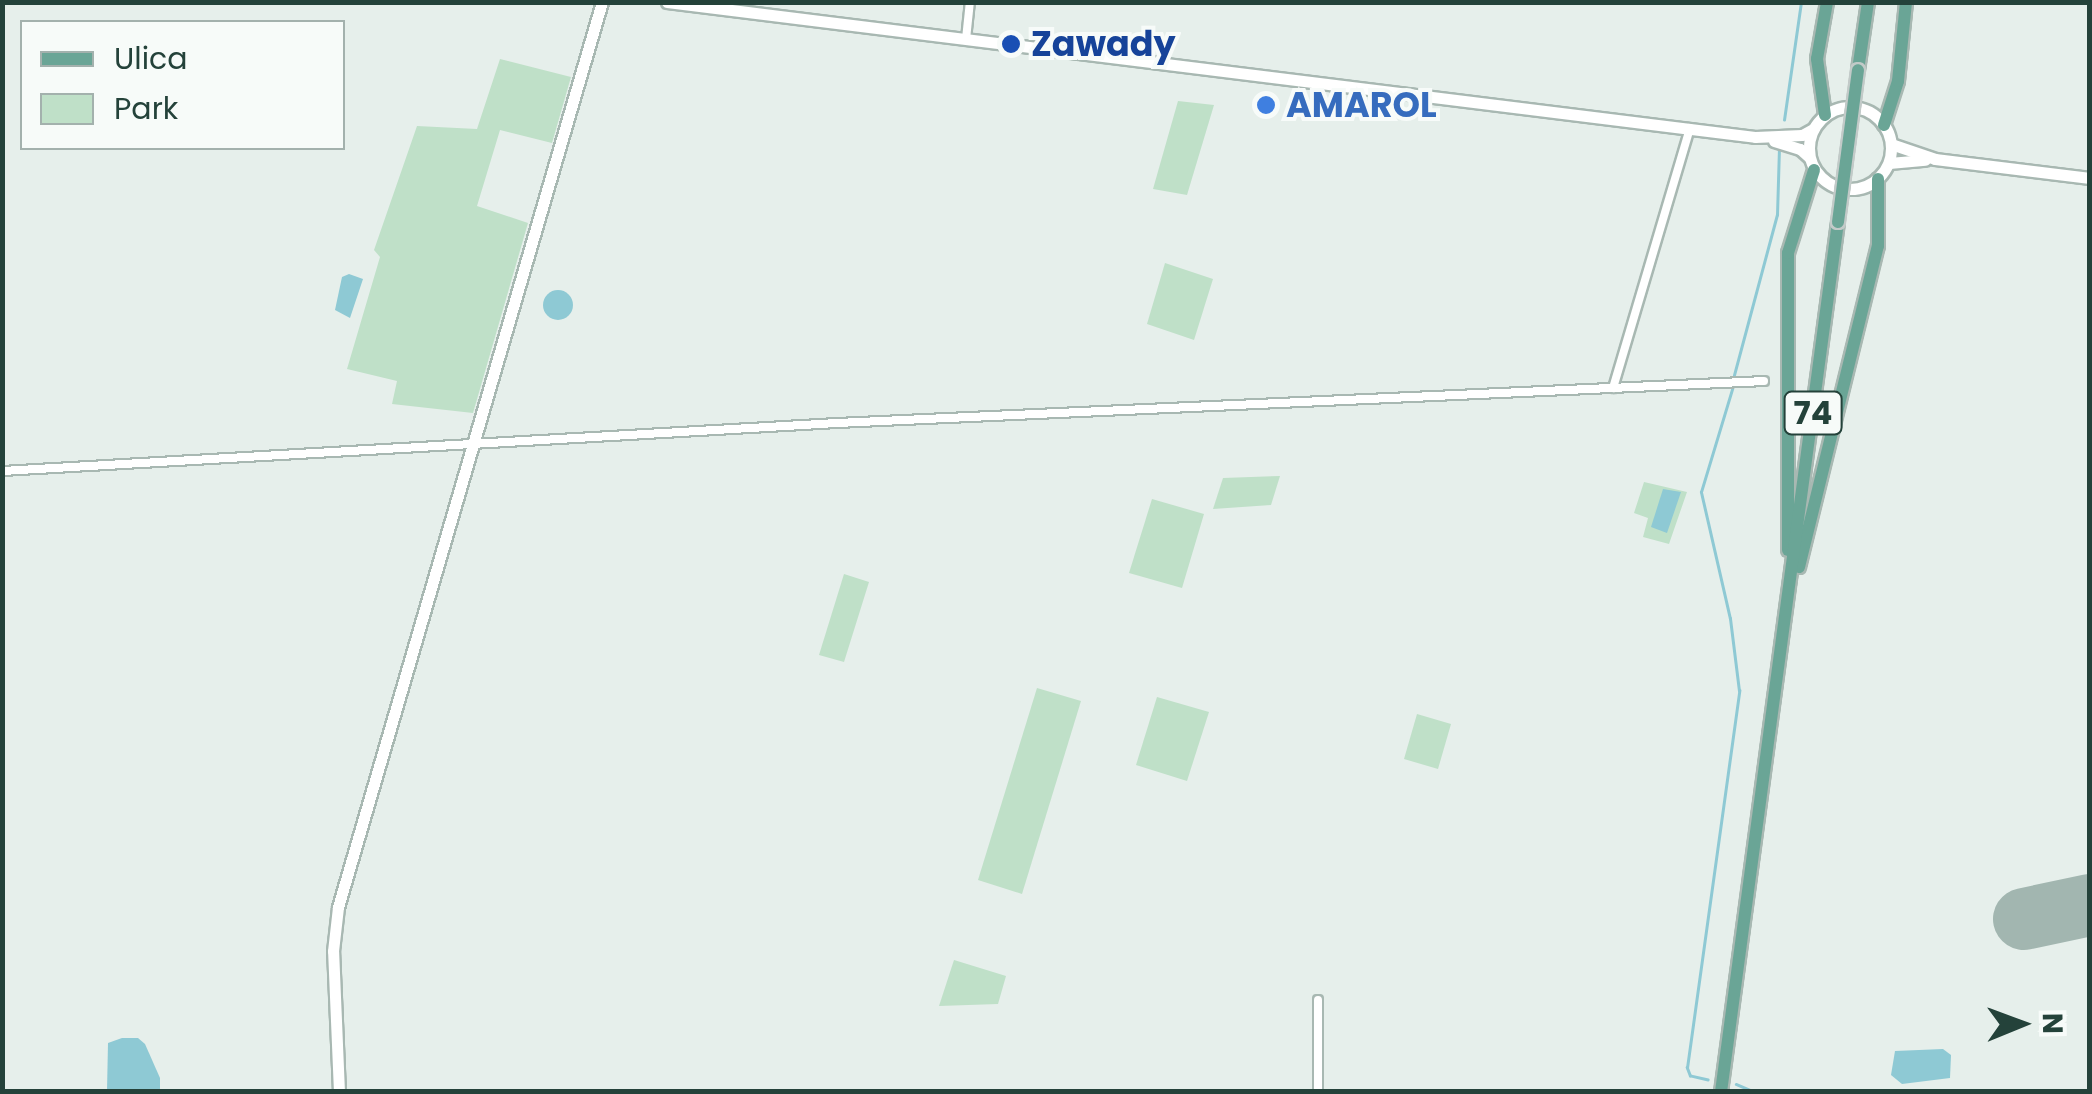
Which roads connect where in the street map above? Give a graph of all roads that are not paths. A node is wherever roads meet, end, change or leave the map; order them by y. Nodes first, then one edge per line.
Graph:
1 (602, 2) edge
2 (666, 2) edge
3 (970, 2) edge
4 (1827, 2) edge
5 (1868, 2) edge
6 (1906, 2) edge
7 (966, 39) junction
8 (1825, 115) junction
9 (1884, 125) junction
10 (1690, 128) junction
11 (1813, 129) junction
12 (1755, 136) junction
13 (1891, 144) junction
14 (1934, 159) junction
15 (1888, 163) junction
16 (1812, 164) junction
17 (2090, 178) edge
18 (1878, 179) junction
19 (1764, 381) dead end
20 (1614, 388) junction
21 (471, 444) junction
22 (2, 472) edge
23 (1788, 603) junction
24 (1318, 1000) dead end
25 (339, 1092) edge
26 (1318, 1092) edge
27 (1721, 1092) edge

1 - 21 main road
2 - 7 main road
3 - 7 street
4 - 8 main road
5 - 23 main road, 74, bridge
6 - 9 main road
7 - 10 main road
8 - 9 main road
8 - 11 main road
9 - 13 main road
10 - 12 main road
10 - 20 street
11 - 12 main road
11 - 16 main road
12 - 16 main road
13 - 14 main road
13 - 15 main road
14 - 15 main road
14 - 17 main road
15 - 18 main road
16 - 18 main road
16 - 23 main road
18 - 23 main road
19 - 20 street
20 - 21 street
21 - 22 street
21 - 25 main road
23 - 27 main road, 74
24 - 26 street

